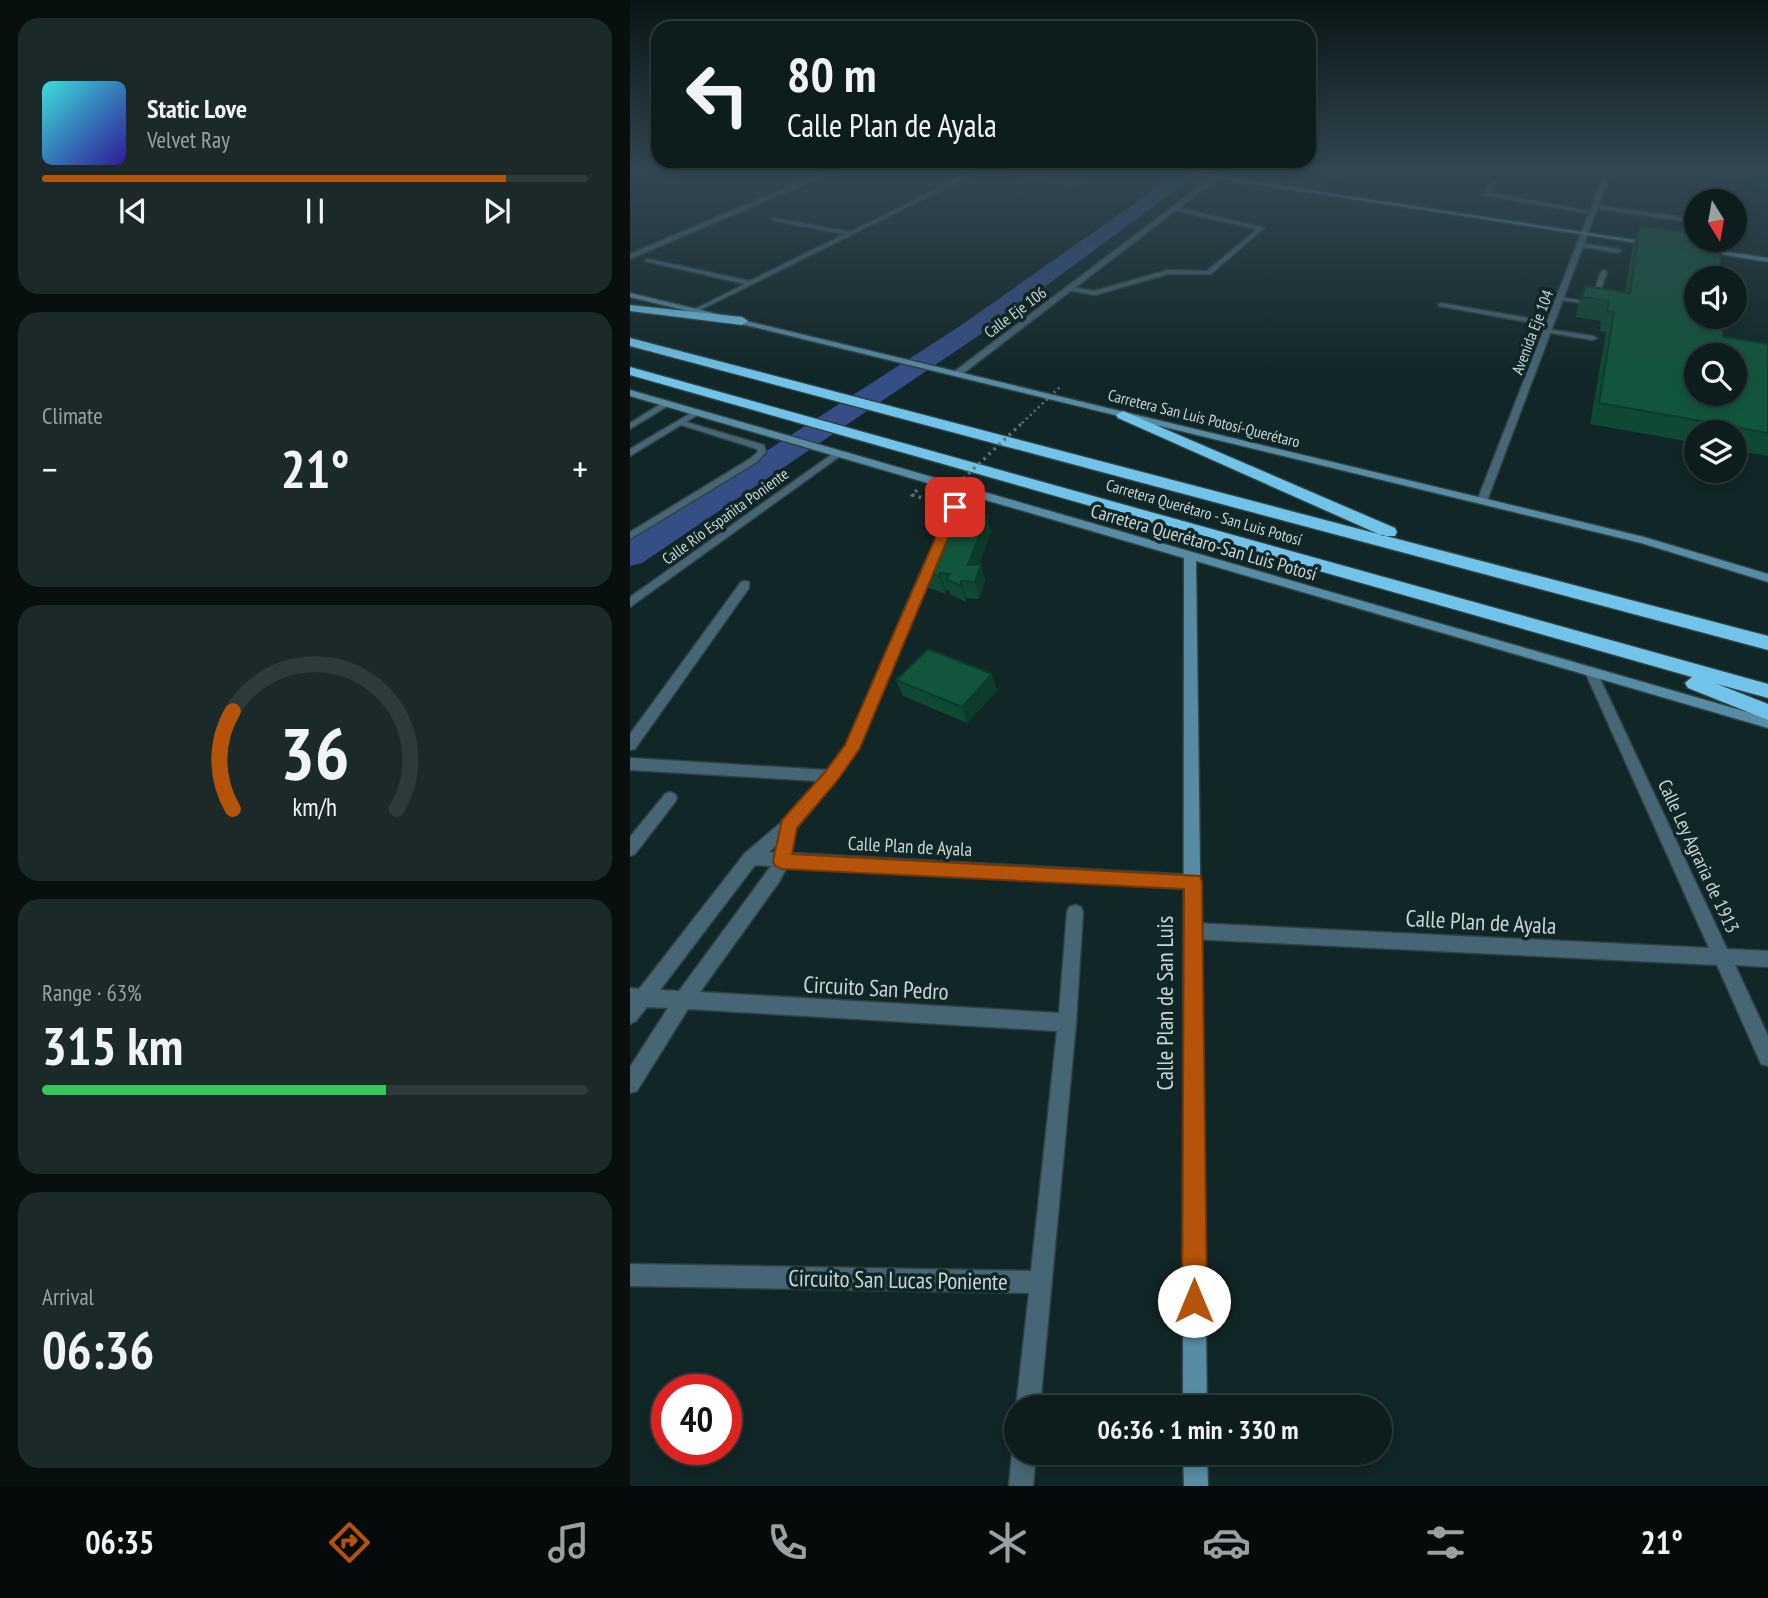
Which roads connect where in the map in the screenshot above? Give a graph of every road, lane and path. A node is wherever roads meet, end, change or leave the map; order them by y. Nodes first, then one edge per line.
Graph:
1 (667, 241) edge
2 (836, 241) edge
3 (1132, 241) edge
4 (1246, 241) edge
5 (1581, 241) edge
6 (1650, 241) edge
7 (1663, 244) edge
8 (1580, 245) junction
9 (1618, 251) dead end
10 (1715, 252) edge
11 (630, 257) edge
12 (1768, 260) edge
13 (648, 261) dead end
14 (1604, 272) dead end
15 (751, 283) junction
16 (1069, 289) junction
17 (630, 295) edge
18 (1559, 299) junction
19 (1441, 305) dead end
20 (630, 308) edge
21 (696, 310) junction
22 (742, 321) junction
23 (1548, 328) junction
24 (1593, 338) dead end
25 (630, 342) edge
26 (630, 371) edge
27 (958, 373) junction
28 (1061, 386) dead end
29 (630, 393) edge
30 (667, 404) junction
31 (696, 412) junction
32 (1123, 415) junction
33 (678, 422) junction
34 (630, 427) edge
35 (630, 453) edge
36 (838, 454) junction
37 (962, 490) junction
38 (943, 498) dead end
39 (1482, 501) junction
40 (630, 536) edge
41 (1190, 556) junction
42 (1448, 559) junction
43 (1768, 578) edge
44 (745, 584) dead end
45 (630, 603) edge
46 (1592, 642) junction
47 (1768, 643) edge
48 (1591, 672) junction
49 (1768, 691) edge
50 (1768, 712) edge
51 (1768, 723) edge
52 (630, 745) edge
53 (630, 764) edge
54 (831, 776) junction
55 (670, 798) dead end
56 (789, 825) junction
57 (630, 849) edge
58 (751, 858) junction
59 (782, 861) junction
60 (1193, 882) junction
61 (1075, 912) dead end
62 (1192, 931) junction
63 (1722, 956) junction
64 (1768, 959) edge
65 (636, 997) edge
66 (683, 1001) junction
67 (630, 1015) edge
68 (1067, 1023) junction
69 (1768, 1057) edge
70 (630, 1084) edge
71 (630, 1275) edge
72 (1040, 1282) junction
73 (1029, 1395) edge
74 (1195, 1395) edge
75 (1023, 1465) edge
76 (1195, 1465) edge
77 (1021, 1486) edge
78 (1196, 1486) edge

1 - 11 street
2 - 15 lane
3 - 16 street, Calle Eje 106
4 - 16 lane
5 - 8 street, Avenida Eje 104
6 - 7 main road
8 - 9 lane
8 - 18 street, Avenida Eje 104
10 - 12 main road
13 - 15 lane
14 - 18 lane
15 - 21 lane
16 - 27 street, Calle Eje 106
17 - 21 main road, Carretera San Luis Potosí-Querétaro
18 - 23 street, Avenida Eje 104
19 - 23 lane
20 - 22 highway
21 - 22 main road, Carretera San Luis Potosí-Querétaro
22 - 27 main road, Carretera San Luis Potosí-Querétaro
23 - 24 lane
23 - 39 street, Avenida Eje 104
25 - 42 highway, Carretera Querétaro - San Luis Potosí
26 - 46 highway, Carretera Querétaro - San Luis Potosí
27 - 32 main road, Carretera San Luis Potosí-Querétaro
28 - 38 path, bridge
29 - 30 main road, Carretera Querétaro-San Luis Potosí
30 - 31 main road, Carretera Querétaro-San Luis Potosí
30 - 34 lane
31 - 33 lane
31 - 36 main road, Carretera Querétaro-San Luis Potosí
32 - 39 main road, Carretera San Luis Potosí-Querétaro
32 - 42 highway
33 - 35 lane
33 - 40 lane
36 - 37 main road, Carretera Querétaro-San Luis Potosí
36 - 45 street, Calle Río Españita Poniente
37 - 41 main road, Carretera Querétaro-San Luis Potosí
37 - 54 street
39 - 43 main road, Carretera San Luis Potosí-Querétaro
41 - 48 main road, Carretera Querétaro-San Luis Potosí
41 - 60 main road, Calle Plan de San Luis
42 - 47 highway, Carretera Querétaro - San Luis Potosí
44 - 52 street
46 - 49 highway, Carretera Querétaro - San Luis Potosí
46 - 50 highway
48 - 51 main road, Carretera Querétaro-San Luis Potosí
48 - 63 street, Calle Ley Agraria de 1913
53 - 54 street
54 - 56 street
55 - 57 street
56 - 58 street
56 - 59 street
58 - 59 street, Calle Plan de Ayala
58 - 65 street
59 - 60 street, Calle Plan de Ayala
59 - 66 street
60 - 62 main road, Calle Plan de San Luis
61 - 68 street
62 - 63 street, Calle Plan de Ayala
62 - 74 main road, Calle Plan de San Luis
63 - 64 street, Calle Plan de Ayala
63 - 69 street, Calle Ley Agraria de 1913
65 - 66 street, Circuito San Pedro
65 - 67 street
66 - 68 street, Circuito San Pedro
66 - 70 street
68 - 72 street
71 - 72 street, Circuito San Lucas Poniente
72 - 73 street
75 - 77 street
76 - 78 main road

